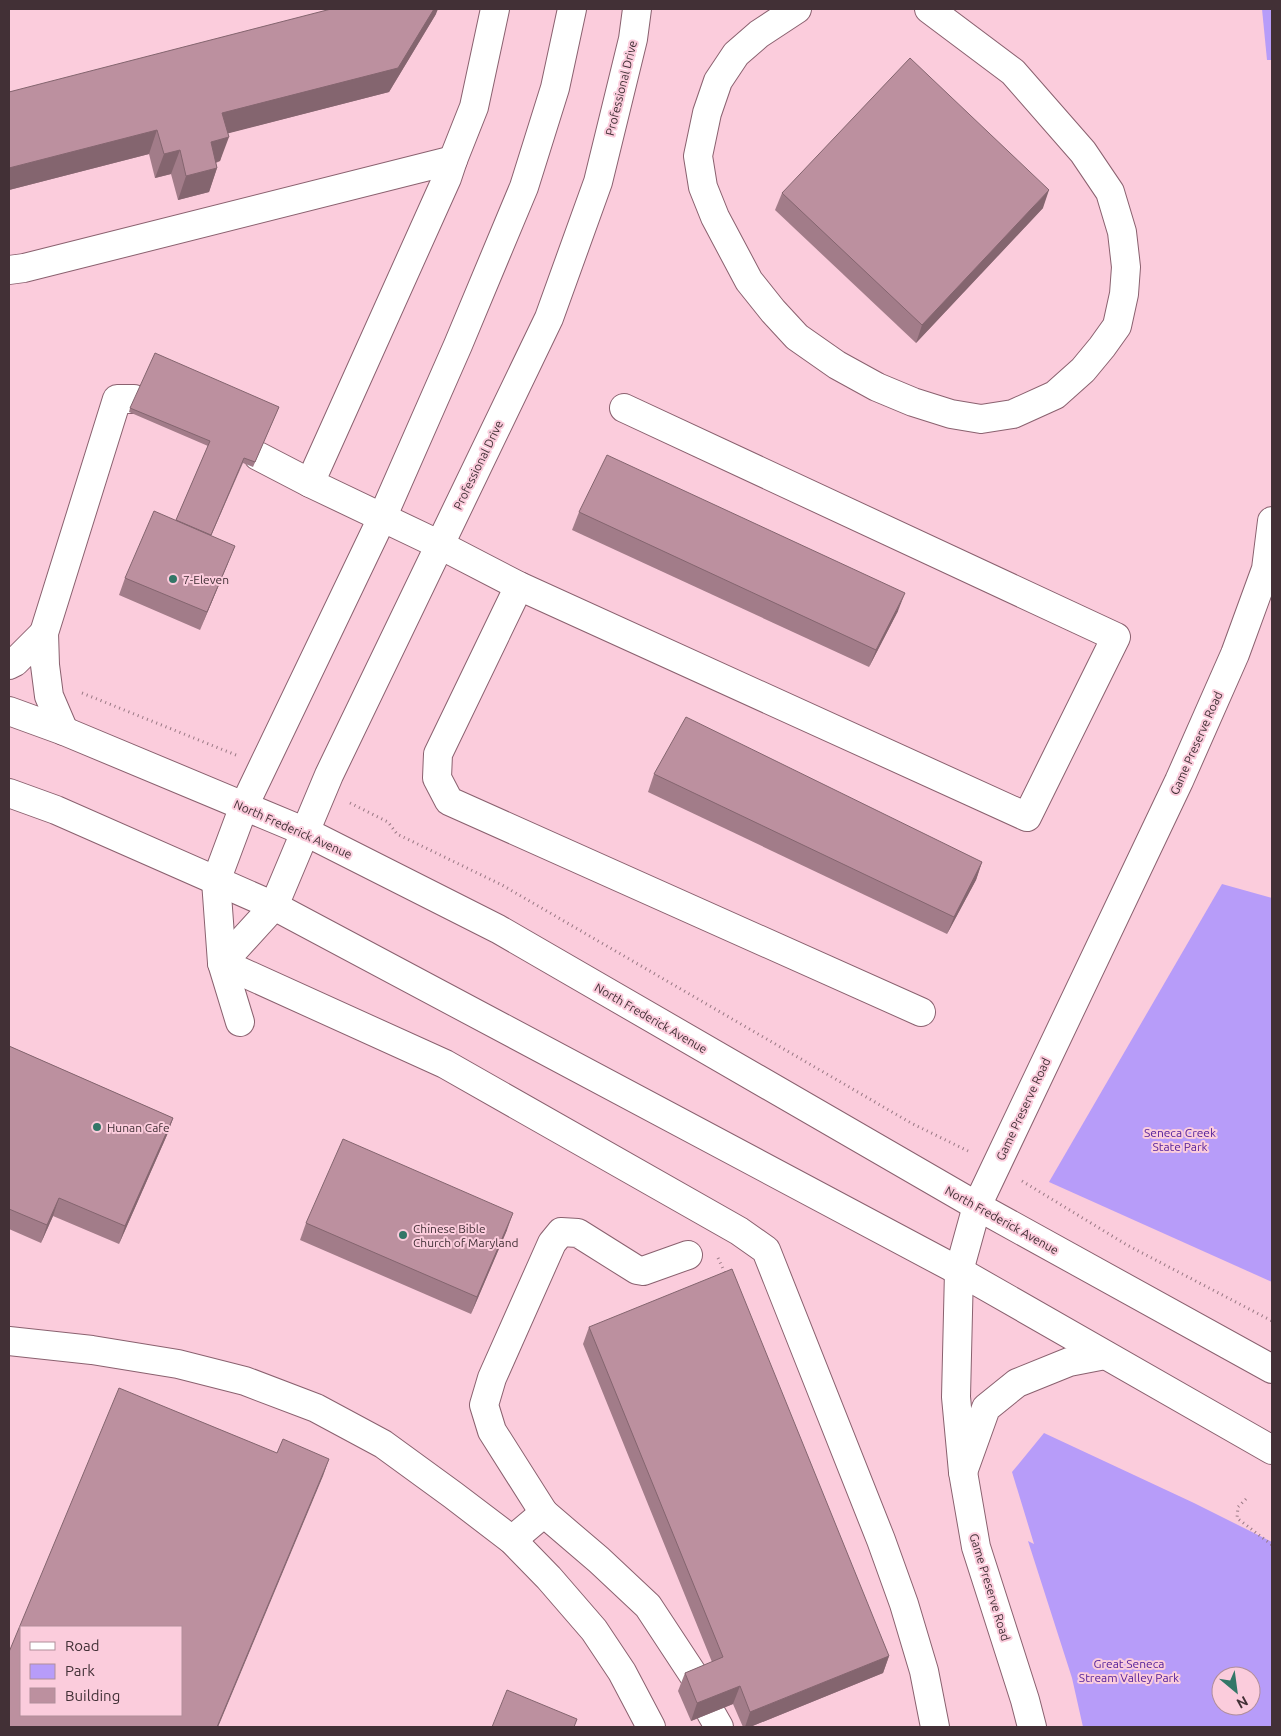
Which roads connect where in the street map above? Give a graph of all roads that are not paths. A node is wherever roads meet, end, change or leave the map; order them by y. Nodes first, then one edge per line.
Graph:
1 (495, 9) edge
2 (572, 9) edge
3 (637, 9) edge
4 (797, 9) edge
5 (929, 9) edge
6 (452, 160) junction
7 (9, 270) edge
8 (134, 399) edge
9 (624, 408) dead end
10 (258, 456) edge
11 (310, 483) junction
12 (382, 518) junction
13 (1272, 521) edge
14 (440, 545) junction
15 (519, 586) junction
16 (44, 632) junction
17 (9, 665) edge
18 (9, 711) edge
19 (64, 731) junction
20 (9, 793) edge
21 (244, 806) junction
22 (306, 832) junction
23 (216, 881) junction
24 (274, 906) junction
25 (222, 963) junction
26 (921, 1012) dead end
27 (240, 1022) dead end
28 (977, 1206) junction
29 (688, 1255) dead end
30 (958, 1271) junction
31 (9, 1341) edge
32 (1105, 1355) junction
33 (1272, 1369) edge
34 (1272, 1450) edge
35 (963, 1472) junction
36 (544, 1513) junction
37 (512, 1540) junction
38 (698, 1682) edge
39 (651, 1727) edge
40 (935, 1727) edge
41 (1032, 1727) edge

1 - 6 street
2 - 12 street
3 - 14 street, Professional Drive
4 - 5 street
6 - 7 street
6 - 11 street
8 - 16 street
9 - 15 street
10 - 11 street
11 - 12 street
12 - 14 street
12 - 21 street
13 - 28 street, Game Preserve Road
14 - 15 street
14 - 22 street, Professional Drive
15 - 26 street
16 - 17 street
16 - 19 street
18 - 19 street, North Frederick Avenue
19 - 21 street, North Frederick Avenue
20 - 23 street
21 - 22 street, North Frederick Avenue
21 - 23 street
22 - 24 street, Professional Drive
22 - 28 street, North Frederick Avenue
23 - 24 street
23 - 25 street
24 - 25 street, Professional Drive
24 - 30 street
25 - 27 street
25 - 40 street
28 - 30 street, Game Preserve Road
28 - 33 street, North Frederick Avenue
29 - 36 street
30 - 32 street
30 - 35 street, Game Preserve Road
31 - 37 street
32 - 34 street
32 - 35 street
35 - 41 street, Game Preserve Road
36 - 37 street
36 - 38 street
37 - 39 street

